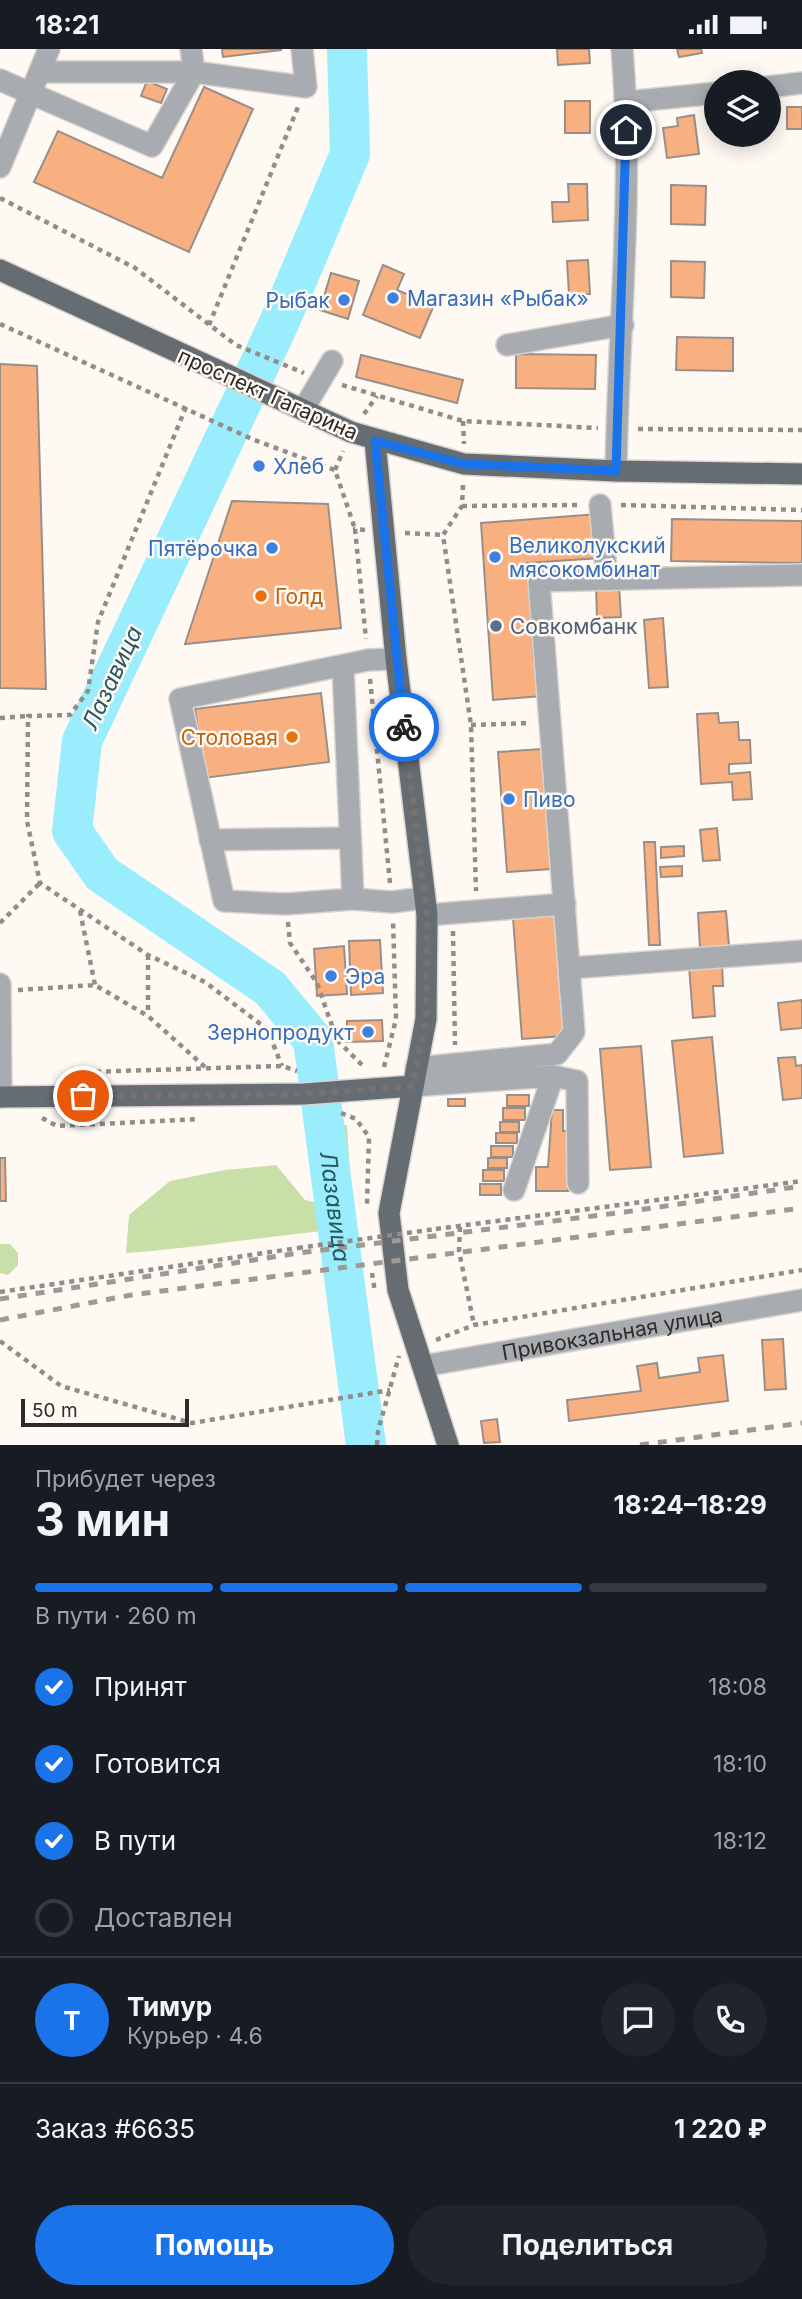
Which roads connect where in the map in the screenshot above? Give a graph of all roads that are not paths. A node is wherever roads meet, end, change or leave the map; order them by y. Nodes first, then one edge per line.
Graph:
1 (49, 49) edge
2 (191, 49) edge
3 (302, 49) edge
4 (622, 49) edge
5 (40, 72) junction
6 (194, 72) junction
7 (0, 80) edge
8 (802, 83) edge
9 (781, 85) edge
10 (31, 93) junction
11 (704, 94) edge
12 (627, 102) junction
13 (0, 167) edge
14 (0, 270) edge
15 (622, 325) junction
16 (507, 345) dead end
17 (327, 370) road end
18 (303, 410) junction
19 (375, 441) junction
20 (616, 471) junction
21 (802, 474) edge
22 (600, 505) road end
23 (802, 575) edge
24 (607, 580) junction
25 (396, 659) junction
26 (343, 667) junction
27 (350, 838) junction
28 (211, 840) junction
29 (353, 899) junction
30 (565, 904) junction
31 (426, 907) junction
32 (802, 951) edge
33 (570, 968) junction
34 (0, 983) edge
35 (0, 991) edge
36 (553, 1076) junction
37 (414, 1077) junction
38 (0, 1097) edge
39 (578, 1183) dead end
40 (514, 1190) dead end
41 (802, 1300) edge
42 (419, 1357) junction
43 (449, 1445) edge

1 - 5 street
2 - 6 street
3 - 6 street
4 - 12 street
5 - 6 street
5 - 10 street
6 - 10 street
7 - 10 street
8 - 9 street
10 - 13 street
11 - 12 street
12 - 15 street
14 - 18 main road, проспект Гагарина
15 - 16 street
15 - 20 street
17 - 18 street
18 - 19 main road, проспект Гагарина
19 - 20 main road, проспект Гагарина
19 - 25 main road
20 - 21 main road, проспект Гагарина
22 - 24 street
23 - 24 street
24 - 30 street
25 - 26 street
25 - 31 main road
26 - 27 street
26 - 28 street
27 - 28 street
27 - 29 street
28 - 29 street
29 - 31 street
30 - 31 street
30 - 33 street
31 - 37 main road
32 - 33 street
33 - 37 street
34 - 35 street
35 - 38 street
36 - 37 street
36 - 39 street
36 - 40 street
37 - 38 main road
37 - 42 main road
41 - 42 street, Привокзальная улица
42 - 43 main road

